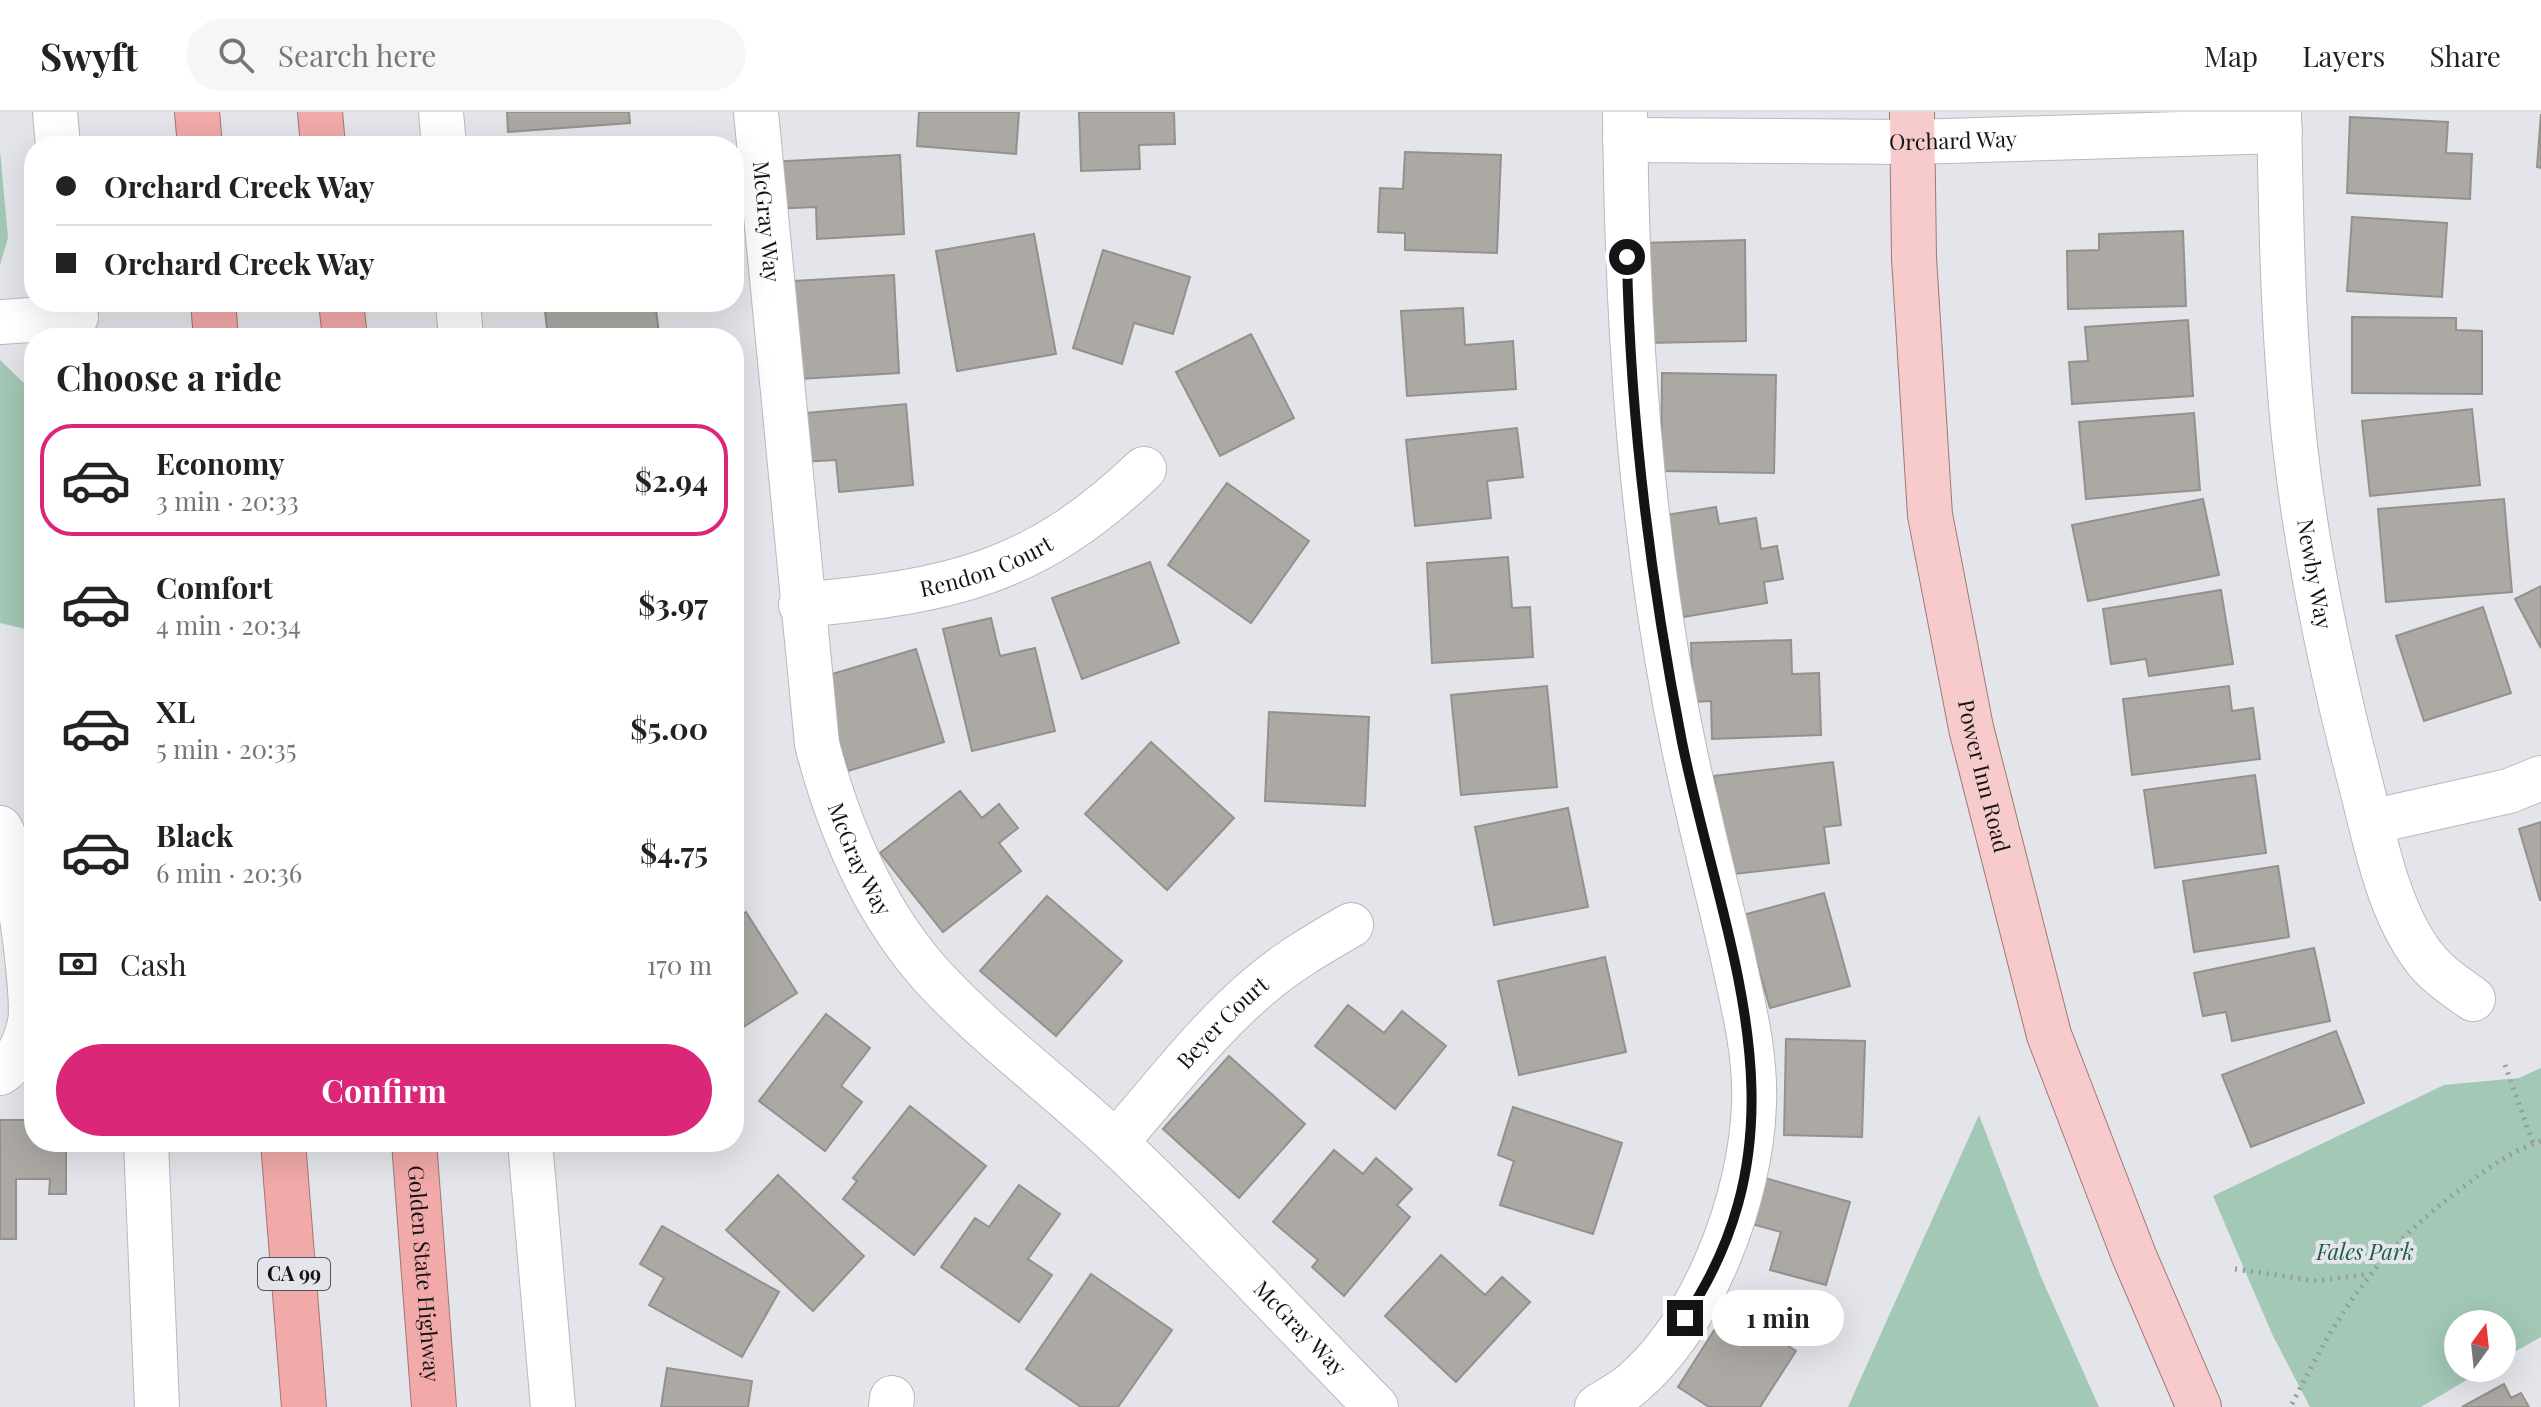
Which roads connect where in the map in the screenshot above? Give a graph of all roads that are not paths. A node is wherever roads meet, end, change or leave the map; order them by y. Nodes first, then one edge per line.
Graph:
1 (55, 112) edge
2 (197, 112) edge
3 (320, 112) edge
4 (441, 112) edge
5 (756, 112) edge
6 (2280, 121) edge
7 (1625, 126) edge
8 (1913, 127) edge
9 (57, 136) edge
10 (199, 136) edge
11 (322, 136) edge
12 (443, 136) edge
13 (76, 319) edge
14 (0, 322) edge
15 (1144, 469) dead end
16 (801, 605) junction
17 (2541, 778) edge
18 (2371, 822) junction
19 (0, 828) edge
20 (1351, 925) dead end
21 (24, 929) edge
22 (2473, 999) dead end
23 (24, 1044) edge
24 (0, 1073) edge
25 (1116, 1142) junction
26 (146, 1152) edge
27 (284, 1152) edge
28 (415, 1152) edge
29 (531, 1152) edge
30 (157, 1407) edge
31 (304, 1407) edge
32 (434, 1407) edge
33 (553, 1407) edge
34 (1376, 1407) edge
35 (1597, 1407) edge
36 (2199, 1407) edge

1 - 9 street
2 - 10 highway
3 - 11 highway
4 - 12 street
5 - 16 street, McGray Way
6 - 8 street, Orchard Way
6 - 18 street, Newby Way
7 - 8 street, Orchard Way
7 - 35 street
8 - 36 main road, Power Inn Road
13 - 14 street
15 - 16 street, Rendon Court
16 - 25 street, McGray Way
17 - 18 street
18 - 22 street, Newby Way
19 - 21 street
20 - 25 street, Beyer Court
23 - 24 street
25 - 34 street, McGray Way
26 - 30 street
27 - 31 highway, CA 99
28 - 32 highway, Golden State Highway
29 - 33 street

